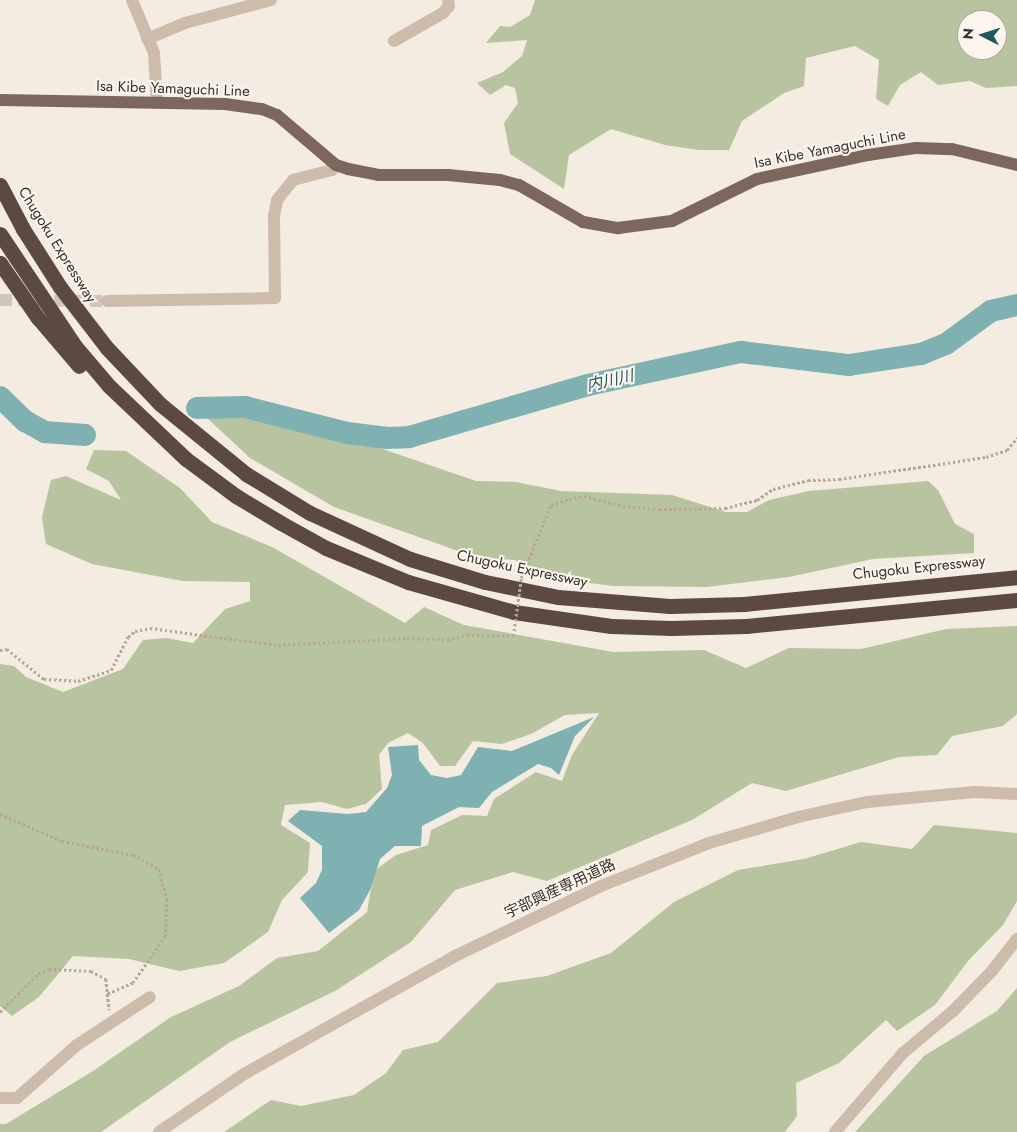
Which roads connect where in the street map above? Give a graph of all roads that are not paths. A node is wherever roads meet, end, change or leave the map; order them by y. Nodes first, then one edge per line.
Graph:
1 (132, 0) edge
2 (271, 0) edge
3 (448, 0) edge
4 (147, 39) junction
5 (394, 41) dead end
6 (0, 100) edge
7 (157, 102) junction
8 (336, 165) junction
9 (1017, 165) edge
10 (0, 185) edge
11 (0, 234) edge
12 (0, 264) edge
13 (106, 301) tunnel mouth
14 (186, 459) junction
15 (1017, 577) edge
16 (1017, 600) edge
17 (1017, 794) edge
18 (1017, 939) edge
19 (150, 997) dead end
20 (0, 1098) edge
21 (210, 1098) junction
22 (159, 1132) edge
23 (173, 1132) edge
24 (835, 1132) edge

1 - 4 street
2 - 4 street
3 - 5 street
4 - 7 street
6 - 7 main road, Isa Kibe Yamaguchi Line
7 - 8 main road, Isa Kibe Yamaguchi Line
8 - 9 main road, Isa Kibe Yamaguchi Line
8 - 13 street
10 - 15 highway, Chugoku Expressway
11 - 14 highway
12 - 14 highway
14 - 16 highway
17 - 21 street, 宇部興産専用道路
18 - 24 street
19 - 20 street
21 - 22 street, 宇部興産専用道路
21 - 23 street

